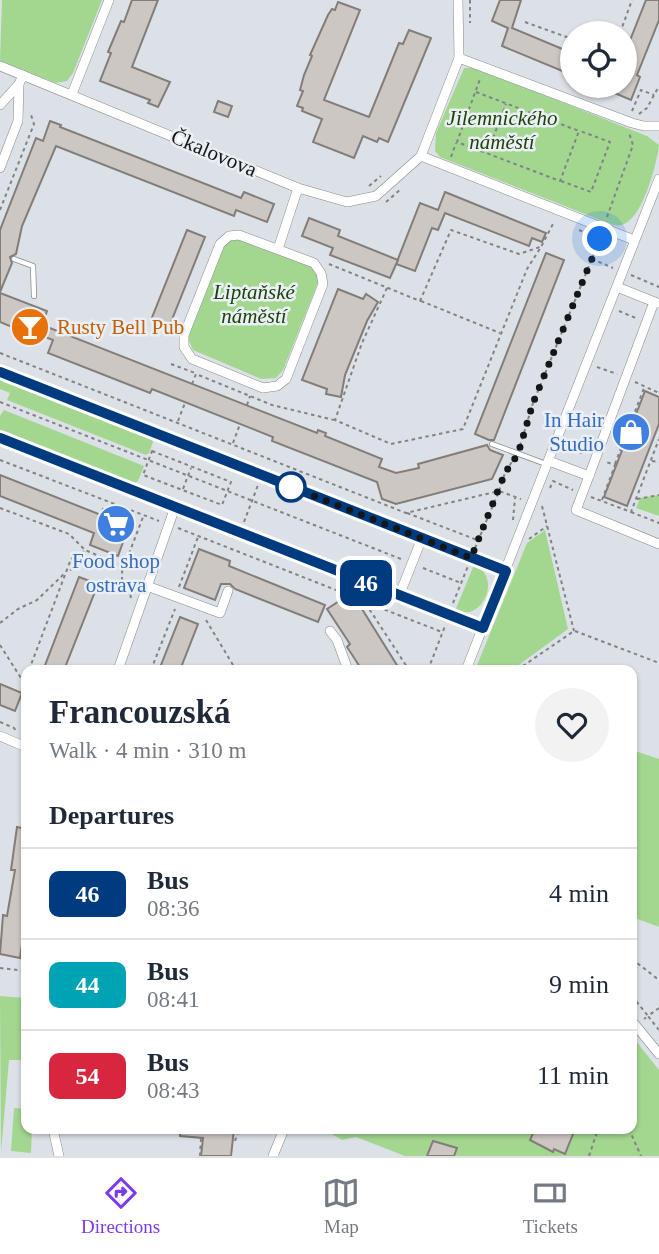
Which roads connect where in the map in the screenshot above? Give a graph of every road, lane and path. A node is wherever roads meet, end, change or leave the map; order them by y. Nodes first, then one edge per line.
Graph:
1 (109, 0) edge
2 (458, 0) edge
3 (470, 0) edge
4 (632, 0) edge
5 (624, 21) edge
6 (525, 22) dead end
7 (470, 26) dead end
8 (560, 35) edge
9 (459, 58) junction
10 (0, 66) edge
11 (484, 67) junction
12 (21, 79) junction
13 (659, 86) edge
14 (476, 92) junction
15 (72, 94) junction
16 (655, 96) junction
17 (507, 103) junction
18 (0, 105) edge
19 (30, 113) dead end
20 (631, 119) junction
21 (659, 126) edge
22 (579, 131) junction
23 (457, 142) junction
24 (487, 153) junction
25 (421, 156) junction
26 (447, 166) junction
27 (0, 168) edge
28 (385, 173) dead end
29 (659, 179) edge
30 (560, 181) junction
31 (406, 184) dead end
32 (298, 188) junction
33 (368, 188) dead end
34 (382, 204) dead end
35 (0, 211) edge
36 (554, 221) dead end
37 (603, 228) junction
38 (577, 230) dead end
39 (634, 240) junction
40 (541, 247) junction
41 (278, 249) junction
42 (14, 259) dead end
43 (328, 264) dead end
44 (617, 287) junction
45 (387, 288) junction
46 (34, 296) dead end
47 (420, 301) junction
48 (657, 303) edge
49 (622, 305) dead end
50 (643, 317) dead end
51 (501, 333) junction
52 (0, 353) edge
53 (171, 363) dead end
54 (0, 372) edge
55 (196, 373) junction
56 (192, 384) dead end
57 (644, 387) dead end
58 (250, 396) junction
59 (0, 402) edge
60 (185, 402) dead end
61 (247, 405) dead end
62 (335, 420) junction
63 (178, 422) junction
64 (240, 424) dead end
65 (0, 438) edge
66 (659, 439) edge
67 (233, 444) junction
68 (492, 444) dead end
69 (656, 448) junction
70 (518, 454) junction
71 (659, 454) edge
72 (268, 458) junction
73 (0, 460) edge
74 (149, 460) junction
75 (651, 461) junction
76 (548, 463) junction
77 (659, 463) edge
78 (615, 465) dead end
79 (192, 467) junction
80 (262, 475) junction
81 (188, 476) junction
82 (589, 476) junction
83 (183, 490) junction
84 (228, 491) junction
85 (499, 491) junction
86 (547, 493) dead end
87 (583, 494) junction
88 (659, 495) edge
89 (636, 499) junction
90 (252, 500) junction
91 (532, 502) junction
92 (175, 507) junction
93 (0, 508) edge
94 (631, 512) junction
95 (406, 513) junction
96 (144, 516) junction
97 (659, 523) edge
98 (169, 525) junction
99 (548, 526) junction
100 (240, 533) junction
101 (198, 537) junction
102 (422, 538) junction
103 (478, 541) junction
104 (659, 544) edge
105 (85, 550) junction
106 (514, 550) junction
107 (471, 558) junction
108 (110, 561) junction
109 (412, 564) junction
110 (124, 566) junction
111 (68, 570) junction
112 (506, 571) junction
113 (461, 583) junction
114 (147, 586) junction
115 (228, 591) dead end
116 (398, 596) junction
117 (177, 597) junction
118 (131, 601) dead end
119 (364, 601) junction
120 (196, 603) junction
121 (452, 607) dead end
122 (446, 622) dead end
123 (0, 623) edge
124 (483, 628) junction
125 (330, 631) dead end
126 (574, 631) junction
127 (442, 632) junction
128 (0, 645) edge
129 (659, 663) edge
130 (31, 665) edge
131 (120, 665) edge
132 (154, 665) edge
133 (233, 665) edge
134 (346, 665) edge
135 (406, 665) edge
136 (430, 665) edge
137 (468, 665) edge
138 (524, 665) edge
139 (21, 677) edge
140 (0, 736) edge
141 (21, 745) edge
142 (637, 962) edge
143 (0, 968) edge
144 (21, 970) edge
145 (659, 980) edge
146 (637, 1002) edge
147 (659, 1008) edge
148 (648, 1016) junction
149 (637, 1022) edge
150 (637, 1027) edge
151 (659, 1030) edge
152 (659, 1054) edge
153 (54, 1134) edge
154 (237, 1134) edge
155 (282, 1134) edge
156 (596, 1134) edge
157 (631, 1134) edge
158 (201, 1138) dead end
159 (235, 1141) dead end
160 (59, 1156) edge
161 (200, 1156) edge
162 (273, 1156) edge
163 (589, 1156) edge
164 (641, 1156) edge

1 - 15 street
2 - 9 street
3 - 7 path
4 - 5 path
6 - 8 path
9 - 11 street
9 - 25 street
10 - 12 street, Čkalovova
11 - 14 path
11 - 20 street
12 - 15 street, Čkalovova
12 - 18 street
12 - 27 street
13 - 16 path
14 - 17 path
14 - 23 path
15 - 32 street, Čkalovova
16 - 20 path
16 - 20 path
17 - 22 path
17 - 24 path
19 - 35 path
20 - 21 street
20 - 37 path
22 - 30 path
22 - 30 path
23 - 24 path
23 - 26 path
24 - 30 path
25 - 26 street
25 - 32 street, Čkalovova
26 - 37 street
28 - 33 path
29 - 39 street
31 - 34 path
32 - 41 street
36 - 40 path
37 - 39 street
38 - 70 path
39 - 44 street
40 - 47 path
40 - 51 path
41 - 41 street
42 - 46 lane
43 - 45 path
44 - 48 street
44 - 76 street
45 - 47 path
45 - 62 path
47 - 51 path
48 - 82 street
49 - 50 path
51 - 62 path
52 - 63 path
53 - 55 path
54 - 80 street
55 - 56 path
55 - 58 path
57 - 78 path
58 - 61 path
58 - 62 path
59 - 74 path
60 - 63 path
63 - 67 path
64 - 67 path
65 - 92 street
66 - 69 path
67 - 72 path
68 - 70 lane
69 - 71 path
69 - 75 path
70 - 76 lane
70 - 85 path
72 - 80 path
72 - 95 path
73 - 96 path
74 - 79 path
74 - 81 path
74 - 83 path
75 - 77 path
75 - 89 path
76 - 82 street
76 - 91 street
79 - 81 path
79 - 84 path
80 - 90 path
80 - 102 street
81 - 83 path
81 - 84 path
82 - 87 street
83 - 84 path
84 - 90 path
85 - 91 path
85 - 95 path
85 - 103 path
86 - 87 path
87 - 94 path
87 - 104 street
88 - 89 path
89 - 94 path
90 - 100 path
90 - 109 path
91 - 99 path
91 - 106 street
92 - 98 street
92 - 100 street
93 - 105 path
94 - 97 path
95 - 103 path
96 - 98 path
96 - 110 path
98 - 101 path
98 - 114 street
99 - 106 path
99 - 126 path
100 - 116 street
101 - 117 path
101 - 119 path
102 - 107 street
102 - 109 street
103 - 107 path
105 - 108 path
105 - 111 path
106 - 112 street
107 - 112 street
107 - 113 path
108 - 110 path
108 - 111 path
109 - 113 path
109 - 116 street
110 - 118 path
111 - 123 path
111 - 130 path
112 - 124 street
113 - 121 path
114 - 117 street
114 - 131 street
115 - 120 street
116 - 124 street
117 - 120 street
117 - 132 path
119 - 127 path
119 - 135 path
120 - 133 path
122 - 127 path
124 - 137 street
125 - 134 street
126 - 129 path
126 - 138 path
127 - 136 path
128 - 139 path
140 - 141 street
142 - 145 path
143 - 144 path
146 - 148 path
147 - 148 path
148 - 149 path
148 - 151 path
150 - 152 street
153 - 160 street
154 - 159 path
155 - 162 street
156 - 163 path
157 - 164 path
158 - 161 path

